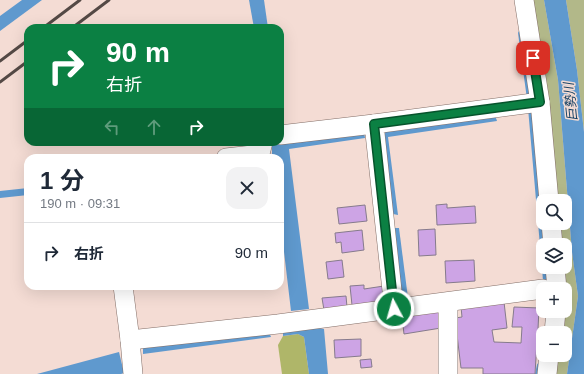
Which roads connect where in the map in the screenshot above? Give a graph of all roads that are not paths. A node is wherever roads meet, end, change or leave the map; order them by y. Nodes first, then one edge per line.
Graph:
1 (524, 0) edge
2 (531, 103) junction
3 (374, 124) junction
4 (284, 135) edge
5 (548, 194) edge
6 (124, 290) edge
7 (536, 291) edge
8 (448, 302) junction
9 (394, 309) junction
10 (132, 356) edge
11 (549, 362) edge
12 (448, 374) edge
13 (547, 374) edge

1 - 2 street
2 - 3 street
2 - 5 street
3 - 4 street
3 - 9 street
6 - 10 street
7 - 8 street
8 - 9 street
8 - 12 street
9 - 10 street
11 - 13 street

